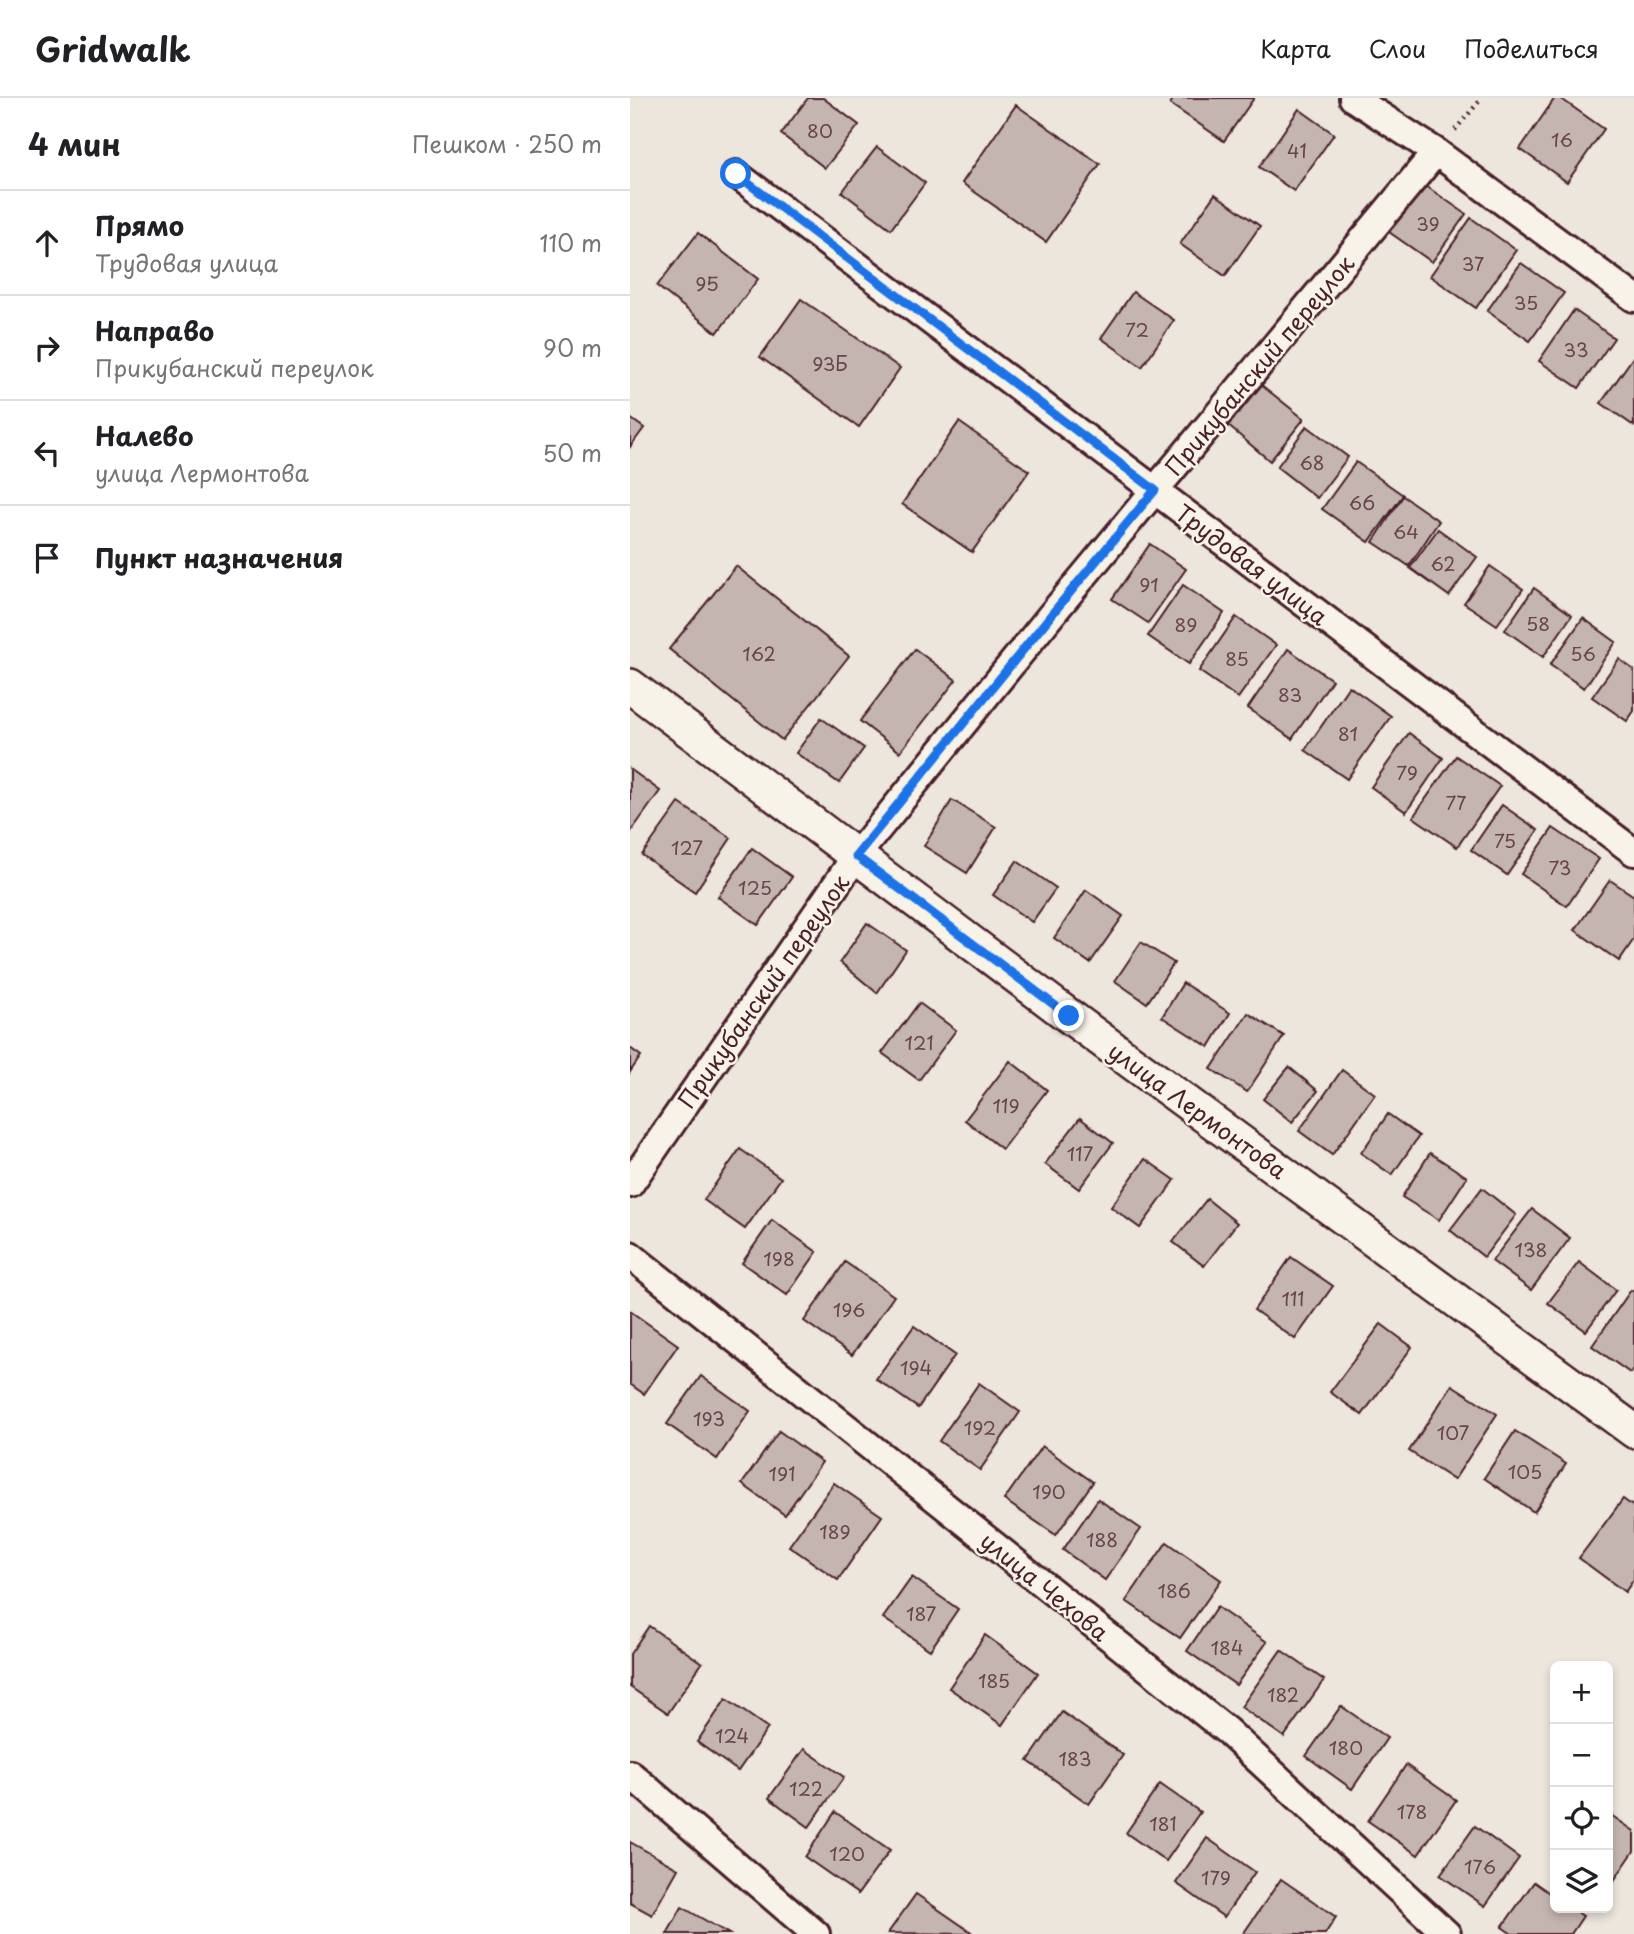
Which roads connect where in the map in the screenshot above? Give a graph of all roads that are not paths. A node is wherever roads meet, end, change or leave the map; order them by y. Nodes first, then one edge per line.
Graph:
1 (1353, 98) edge
2 (1436, 152) junction
3 (736, 174) dead end
4 (1634, 298) edge
5 (1155, 490) junction
6 (630, 686) edge
7 (1634, 852) edge
8 (856, 856) junction
9 (630, 1184) edge
10 (630, 1255) edge
11 (1634, 1431) edge
12 (630, 1774) edge
13 (817, 1934) edge
14 (1447, 1934) edge

1 - 2 street
2 - 4 street
2 - 5 street, Прикубанский переулок
3 - 5 street, Трудовая улица
5 - 7 street, Трудовая улица
5 - 8 street, Прикубанский переулок
6 - 8 street, улица Лермонтова
8 - 9 street, Прикубанский переулок
8 - 11 street, улица Лермонтова
10 - 14 street, улица Чехова
12 - 13 street

